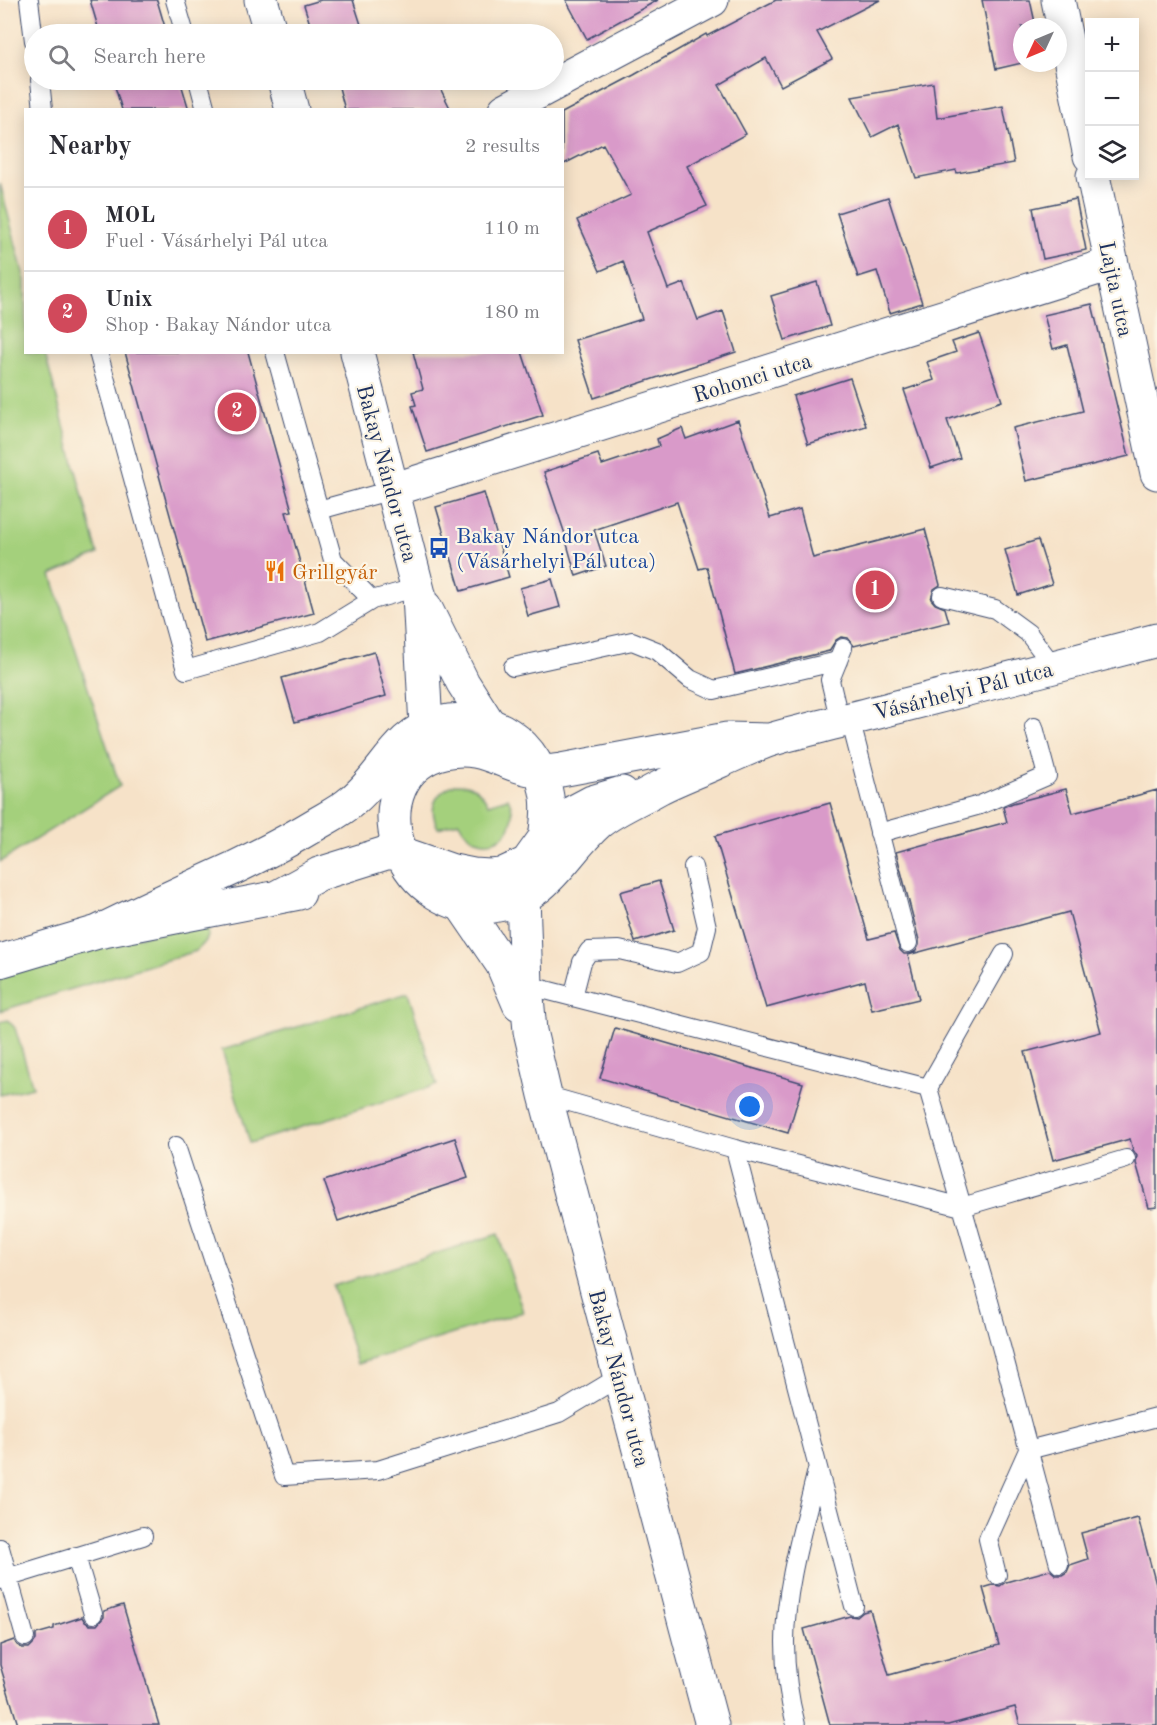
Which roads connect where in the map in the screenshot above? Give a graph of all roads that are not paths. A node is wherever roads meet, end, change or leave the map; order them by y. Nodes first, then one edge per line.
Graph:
1 (29, 0) edge
2 (175, 0) edge
3 (261, 0) edge
4 (712, 0) edge
5 (1058, 0) edge
6 (32, 24) edge
7 (182, 24) edge
8 (268, 24) edge
9 (564, 79) edge
10 (40, 90) edge
11 (201, 90) edge
12 (287, 90) edge
13 (543, 90) edge
14 (43, 108) edge
15 (205, 108) edge
16 (291, 108) edge
17 (509, 108) edge
18 (1085, 136) edge
19 (1095, 180) edge
20 (1111, 264) junction
21 (99, 354) edge
22 (276, 354) edge
23 (358, 354) edge
24 (1157, 473) edge
25 (392, 490) junction
26 (319, 510) junction
27 (419, 591) junction
28 (942, 596) dead end
29 (372, 600) junction
30 (1157, 640) edge
31 (513, 667) dead end
32 (1054, 667) junction
33 (845, 720) junction
34 (489, 724) junction
35 (426, 727) junction
36 (1034, 728) dead end
37 (770, 740) junction
38 (534, 762) junction
39 (417, 763) junction
40 (665, 784) junction
41 (399, 790) junction
42 (879, 833) junction
43 (282, 845) junction
44 (536, 851) junction
45 (408, 864) junction
46 (693, 867) dead end
47 (523, 896) junction
48 (461, 904) junction
49 (98, 932) junction
50 (908, 943) dead end
51 (1004, 954) dead end
52 (0, 961) edge
53 (526, 985) junction
54 (573, 997) junction
55 (530, 1031) junction
56 (928, 1088) junction
57 (545, 1095) junction
58 (176, 1146) dead end
59 (735, 1149) junction
60 (1126, 1159) dead end
61 (962, 1207) junction
62 (619, 1377) junction
63 (1155, 1423) edge
64 (1028, 1450) junction
65 (818, 1466) junction
66 (143, 1536) dead end
67 (0, 1548) edge
68 (76, 1556) junction
69 (1059, 1564) dead end
70 (998, 1575) dead end
71 (4, 1579) edge
72 (854, 1606) dead end
73 (93, 1614) dead end
74 (25, 1637) dead end
75 (712, 1725) edge
76 (796, 1725) edge

1 - 6 lane
2 - 7 lane
3 - 8 street
4 - 9 street
5 - 18 street
10 - 14 lane
11 - 15 lane
12 - 16 street
13 - 17 street
19 - 20 street, Lajta utca
20 - 24 street, Lajta utca
20 - 25 street, Rohonci utca
21 - 29 lane
22 - 26 lane
23 - 25 street, Bakay Nándor utca
25 - 26 lane
25 - 27 street, Bakay Nándor utca
26 - 29 lane
27 - 29 lane
27 - 34 street, Bakay Nándor utca
27 - 35 street, Bakay Nándor utca
28 - 32 lane
30 - 32 street, Vásárhelyi Pál utca
31 - 33 lane
32 - 33 street, Vásárhelyi Pál utca
33 - 37 street, Vásárhelyi Pál utca
33 - 42 lane
34 - 35 street, Vásárhelyi Pál utca
34 - 38 street, Vásárhelyi Pál utca
35 - 39 street, Bakay Nándor utca
35 - 43 street, Vásárhelyi Pál utca
36 - 42 lane
37 - 38 street, Vásárhelyi Pál utca
37 - 40 street, Vásárhelyi Pál utca
38 - 39 street, Vásárhelyi Pál utca
38 - 44 street
39 - 41 street, Vásárhelyi Pál utca
40 - 44 street, Vásárhelyi Pál utca
40 - 47 street, Vásárhelyi Pál utca
41 - 43 street, Vásárhelyi Pál utca
41 - 45 street, Vásárhelyi Pál utca
42 - 50 lane
43 - 49 street, Vásárhelyi Pál utca
44 - 45 street, Vásárhelyi Pál utca
44 - 47 street, Bakay Nándor utca
45 - 48 street, Vásárhelyi Pál utca
45 - 49 street, Vásárhelyi Pál utca
46 - 54 lane
47 - 48 street, Vásárhelyi Pál utca
47 - 53 street, Bakay Nándor utca
48 - 55 street, Bakay Nándor utca
49 - 52 street, Vásárhelyi Pál utca
51 - 56 lane
53 - 54 lane
53 - 55 street, Bakay Nándor utca
54 - 56 lane
55 - 57 street, Bakay Nándor utca
56 - 61 lane
57 - 59 lane
57 - 62 street, Bakay Nándor utca
58 - 62 lane
59 - 61 lane
59 - 65 lane
60 - 61 lane
61 - 64 lane
62 - 75 street, Bakay Nándor utca
63 - 64 lane
64 - 69 lane
64 - 70 lane
65 - 72 lane
65 - 76 lane
66 - 68 lane
67 - 71 lane
68 - 71 lane
68 - 73 lane
71 - 74 lane

